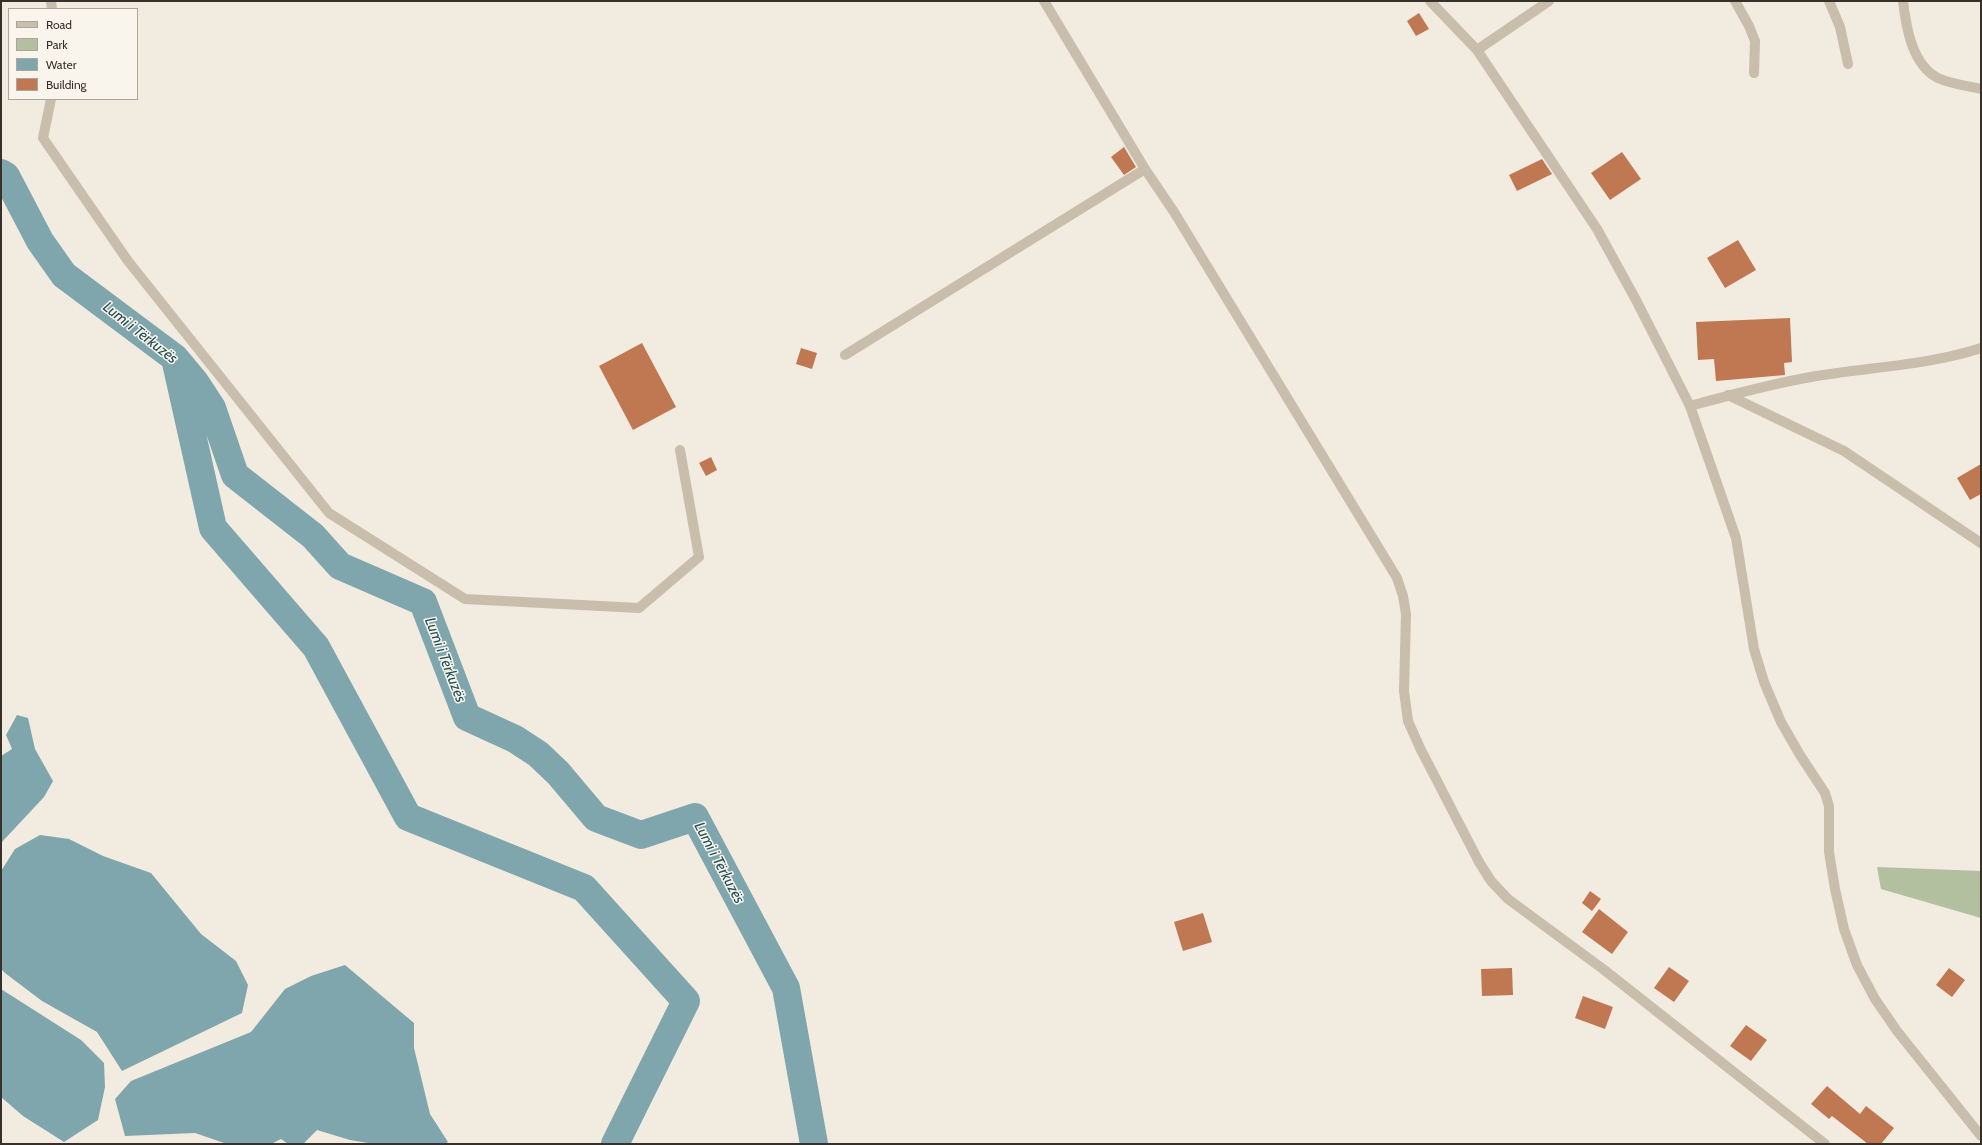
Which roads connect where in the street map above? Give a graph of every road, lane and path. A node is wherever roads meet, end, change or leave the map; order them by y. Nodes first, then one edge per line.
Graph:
1 (1044, 1) edge
2 (1430, 1) edge
3 (1549, 1) edge
4 (1735, 1) edge
5 (1829, 1) edge
6 (1903, 1) edge
7 (1477, 50) junction
8 (1848, 64) dead end
9 (1754, 73) dead end
10 (1981, 89) edge
11 (51, 100) edge
12 (1145, 169) junction
13 (1981, 348) edge
14 (845, 355) dead end
15 (1728, 395) junction
16 (1690, 406) junction
17 (680, 450) dead end
18 (1981, 543) edge
19 (1981, 1136) edge
20 (1825, 1144) edge

1 - 12 street
2 - 7 street
3 - 7 street
4 - 9 street
5 - 8 street
6 - 10 street
7 - 16 street
11 - 17 street
12 - 14 street
12 - 20 street
13 - 15 street
15 - 16 street
15 - 18 street
16 - 19 street

